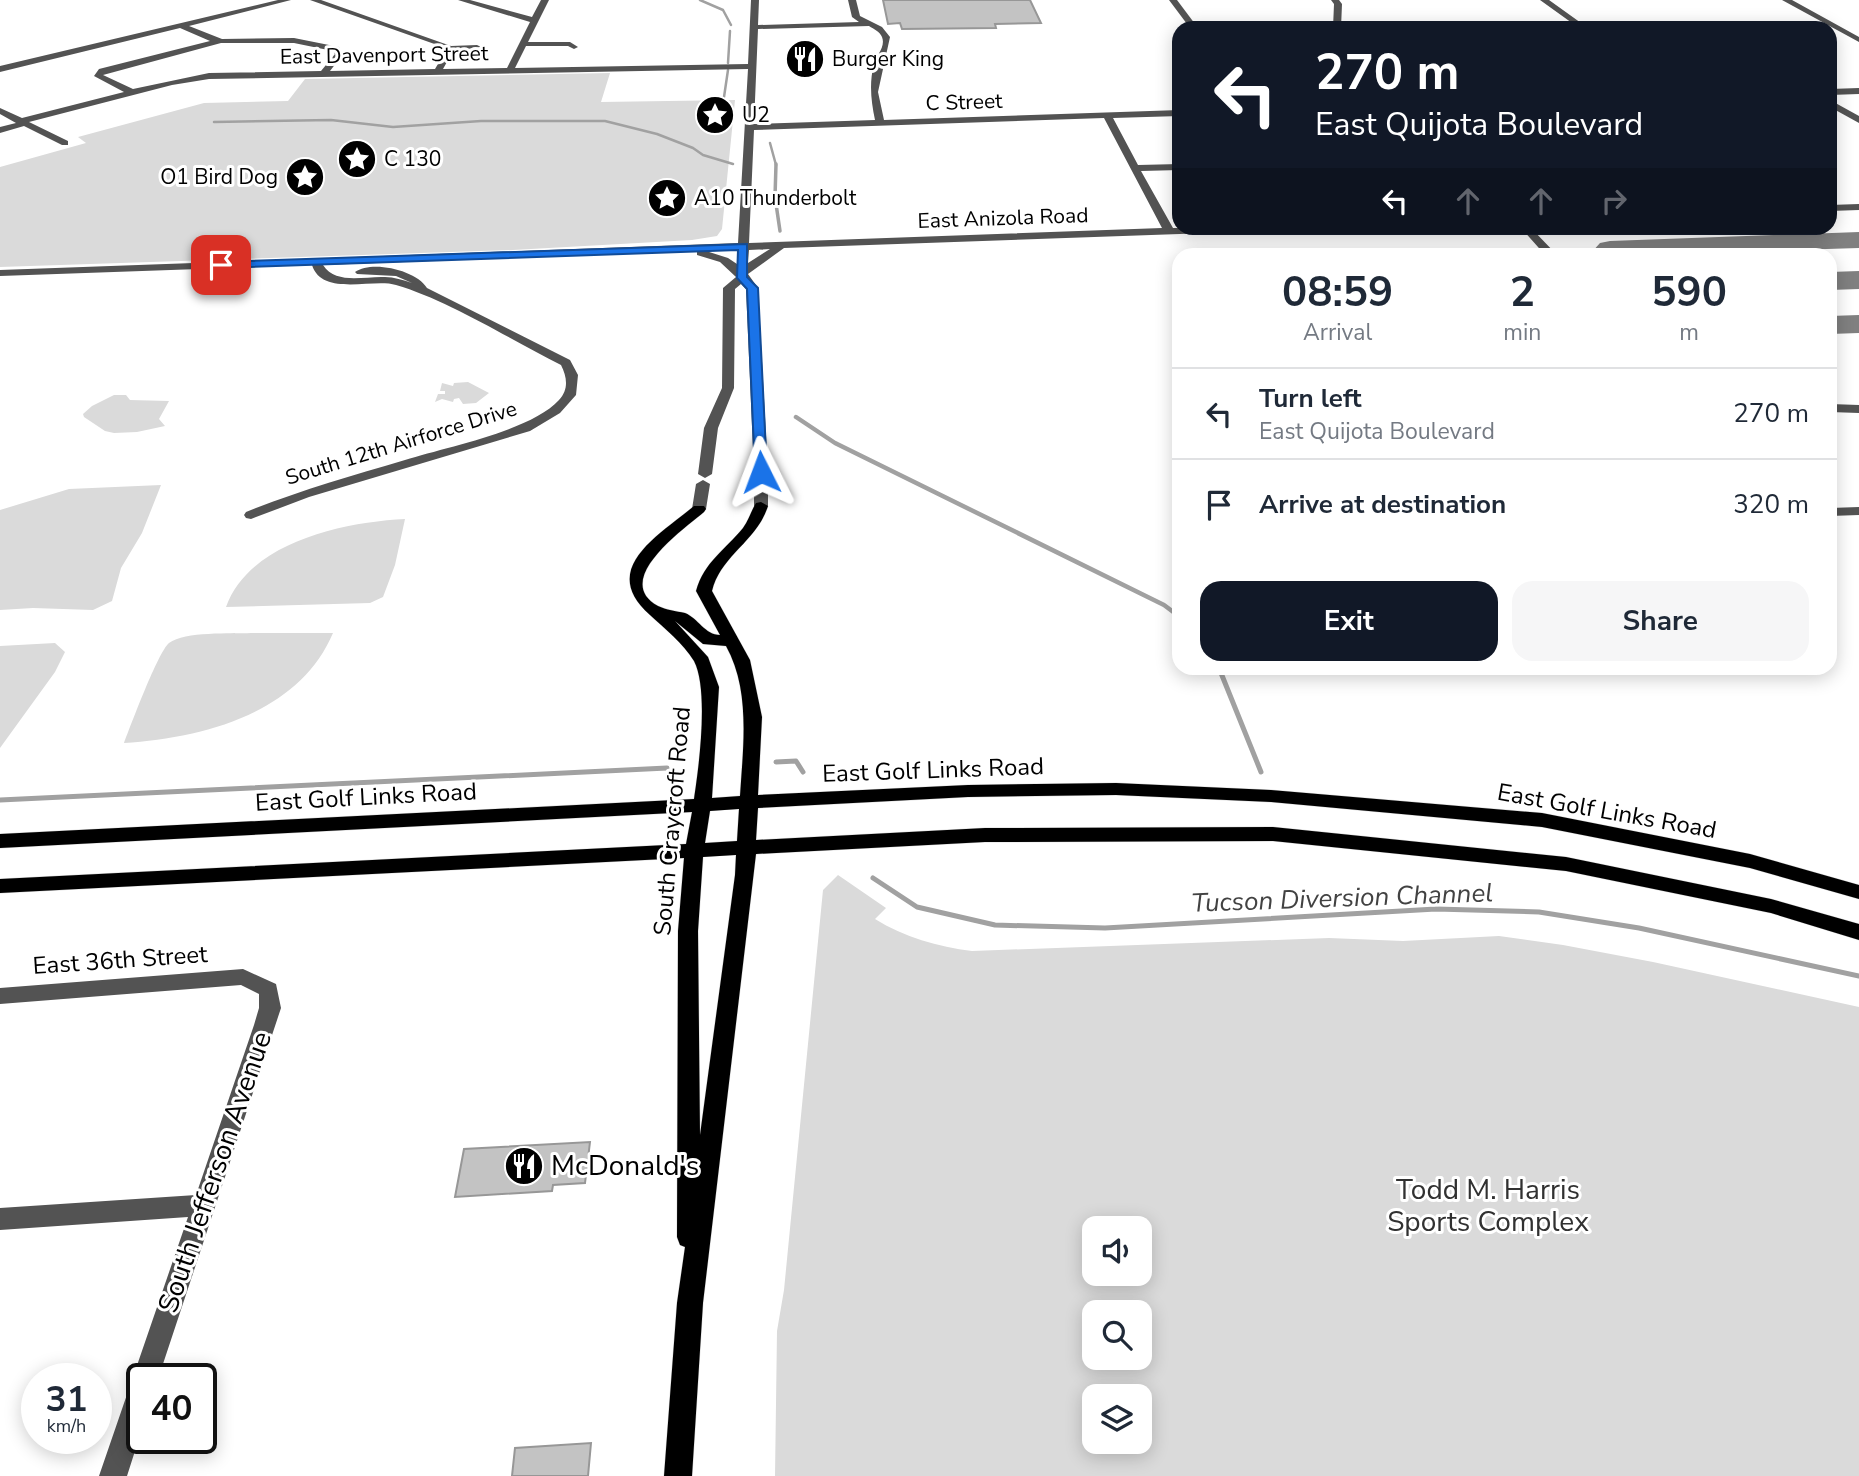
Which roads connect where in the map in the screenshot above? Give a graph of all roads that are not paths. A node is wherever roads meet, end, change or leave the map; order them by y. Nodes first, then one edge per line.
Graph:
1 (287, 0) edge
2 (314, 0) edge
3 (461, 0) edge
4 (545, 0) edge
5 (755, 0) edge
6 (852, 0) edge
7 (1173, 0) edge
8 (1335, 0) edge
9 (1544, 0) edge
10 (1786, 0) edge
11 (361, 2) dead end
12 (337, 8) junction
13 (533, 20) junction
14 (1189, 21) edge
15 (1337, 21) edge
16 (1574, 21) edge
17 (1824, 21) edge
18 (870, 24) junction
19 (409, 25) dead end
20 (181, 26) junction
21 (754, 27) junction
22 (1837, 28) edge
23 (397, 29) junction
24 (1859, 40) edge
25 (220, 41) junction
26 (523, 44) junction
27 (477, 47) dead end
28 (575, 47) dead end
29 (449, 49) junction
30 (753, 66) junction
31 (0, 69) edge
32 (510, 70) junction
33 (438, 72) junction
34 (324, 74) junction
35 (878, 88) junction
36 (1859, 91) edge
37 (132, 92) junction
38 (1837, 92) edge
39 (1837, 107) edge
40 (0, 111) edge
41 (1172, 113) edge
42 (1107, 116) junction
43 (1859, 120) edge
44 (23, 122) junction
45 (880, 122) junction
46 (891, 122) junction
47 (751, 127) junction
48 (0, 130) edge
49 (65, 143) dead end
50 (1172, 167) edge
51 (1134, 168) junction
52 (1837, 206) edge
53 (1859, 207) edge
54 (745, 225) junction
55 (733, 231) dead end
56 (1169, 231) junction
57 (1172, 231) edge
58 (1533, 235) edge
59 (721, 238) dead end
60 (807, 244) junction
61 (743, 246) junction
62 (1545, 248) edge
63 (673, 249) junction
64 (321, 267) junction
65 (0, 273) edge
66 (742, 275) junction
67 (1837, 408) edge
68 (1859, 408) edge
69 (761, 506) joint
70 (699, 509) joint
71 (1859, 511) edge
72 (1837, 512) edge
73 (251, 515) dead end
74 (652, 610) junction
75 (732, 640) junction
76 (750, 803) junction
77 (702, 804) junction
78 (0, 841) edge
79 (747, 848) junction
80 (696, 850) junction
81 (0, 886) edge
82 (1859, 892) edge
83 (1859, 932) edge
84 (243, 977) joint
85 (0, 996) edge
86 (202, 1205) junction
87 (0, 1219) edge
88 (690, 1303) junction
89 (150, 1363) edge
90 (126, 1437) edge
91 (113, 1476) edge
92 (678, 1476) edge

1 - 20 street
2 - 12 street
3 - 13 street
4 - 13 street
5 - 21 street
6 - 18 street
7 - 14 street
8 - 15 street
9 - 16 street
10 - 17 street
11 - 12 street
12 - 23 street
13 - 26 street
18 - 21 street
18 - 35 street
19 - 23 street
20 - 25 street
20 - 31 street
21 - 30 street
22 - 24 street
23 - 29 street
25 - 34 street
25 - 37 street
26 - 28 street
26 - 32 street
27 - 29 street
29 - 33 street
30 - 32 street, East Davenport Street
30 - 47 street
32 - 33 street, East Davenport Street
33 - 34 street, East Davenport Street
34 - 37 street, East Davenport Street
35 - 45 street
35 - 46 street
36 - 38 street
37 - 44 street, East Davenport Street
39 - 43 street
40 - 44 street
41 - 42 street, C Street
42 - 46 street, C Street
42 - 51 street
44 - 48 street, East Davenport Street
44 - 49 street
45 - 46 street, C Street
45 - 47 street, C Street
47 - 54 street
50 - 51 street
51 - 56 street
52 - 53 street
54 - 55 street
54 - 61 street
56 - 57 street, East Anizola Road
56 - 60 street, East Anizola Road
58 - 62 street
59 - 63 street
60 - 61 street, East Anizola Road
60 - 66 street
61 - 63 street, East Anizola Road
61 - 66 street
63 - 64 street
63 - 66 street
64 - 65 street
64 - 73 street, South 12th Airforce Drive
66 - 69 street, South Craycroft Road
66 - 70 street, South Craycroft Road
67 - 68 street
69 - 75 main road, South Craycroft Road
70 - 74 main road, South Craycroft Road
71 - 72 street
74 - 75 main road
74 - 77 main road, South Craycroft Road
75 - 76 main road, South Craycroft Road
76 - 77 main road, East Golf Links Road
76 - 79 main road, South Craycroft Road
76 - 82 main road, East Golf Links Road
77 - 78 main road, East Golf Links Road
77 - 80 main road, South Craycroft Road
79 - 80 main road
79 - 83 main road
79 - 88 main road, South Craycroft Road
80 - 81 main road
80 - 88 main road, South Craycroft Road
84 - 85 street, East 36th Street
84 - 86 street, South Jefferson Avenue
86 - 87 street
86 - 89 street, South Jefferson Avenue
88 - 92 main road, South Craycroft Road
90 - 91 street

